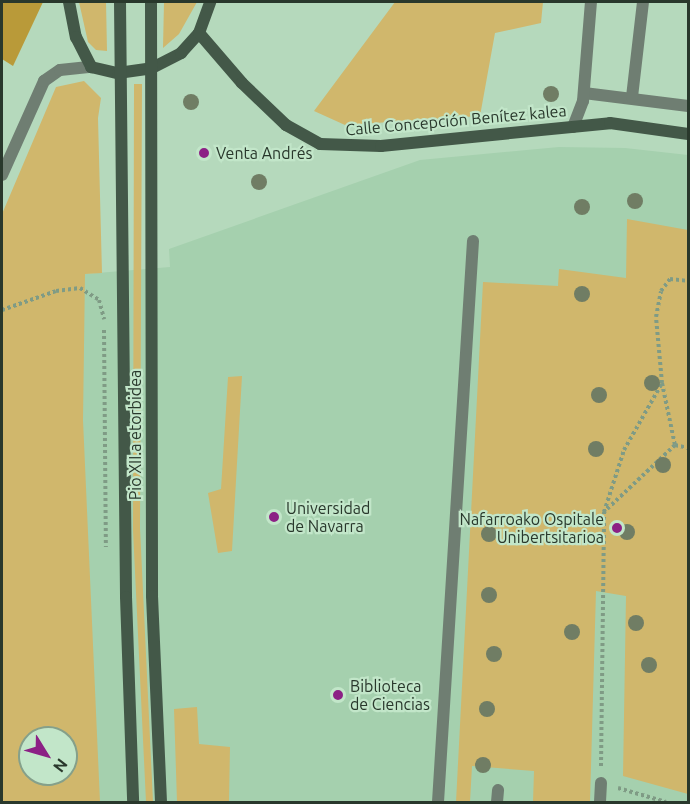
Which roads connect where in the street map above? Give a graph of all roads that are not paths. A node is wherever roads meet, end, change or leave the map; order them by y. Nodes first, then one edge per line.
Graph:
1 (69, 2) edge
2 (120, 2) edge
3 (152, 2) edge
4 (210, 2) edge
5 (591, 2) edge
6 (643, 2) edge
7 (199, 33) junction
8 (91, 67) junction
9 (152, 68) junction
10 (118, 73) junction
11 (584, 93) junction
12 (633, 97) junction
13 (688, 106) edge
14 (573, 127) junction
15 (688, 134) edge
16 (2, 175) edge
17 (473, 242) dead end
18 (601, 783) road end
19 (133, 802) edge
20 (161, 802) edge
21 (438, 802) edge
22 (600, 802) edge

1 - 8 main road
2 - 10 main road, Pio XII.a etorbidea
3 - 9 main road, Pio XII.a etorbidea
4 - 7 main road
5 - 11 street
6 - 12 street
7 - 9 main road
7 - 14 main road, Calle Concepción Benítez kalea
8 - 10 main road
8 - 16 street
9 - 10 main road
9 - 20 main road, Pio XII.a etorbidea
10 - 19 main road, Pio XII.a etorbidea
11 - 12 street, Calle Concepción Benítez kalea
11 - 14 street
12 - 13 street, Calle Concepción Benítez kalea
14 - 15 main road, Calle Concepción Benítez kalea
17 - 21 street
18 - 22 street

